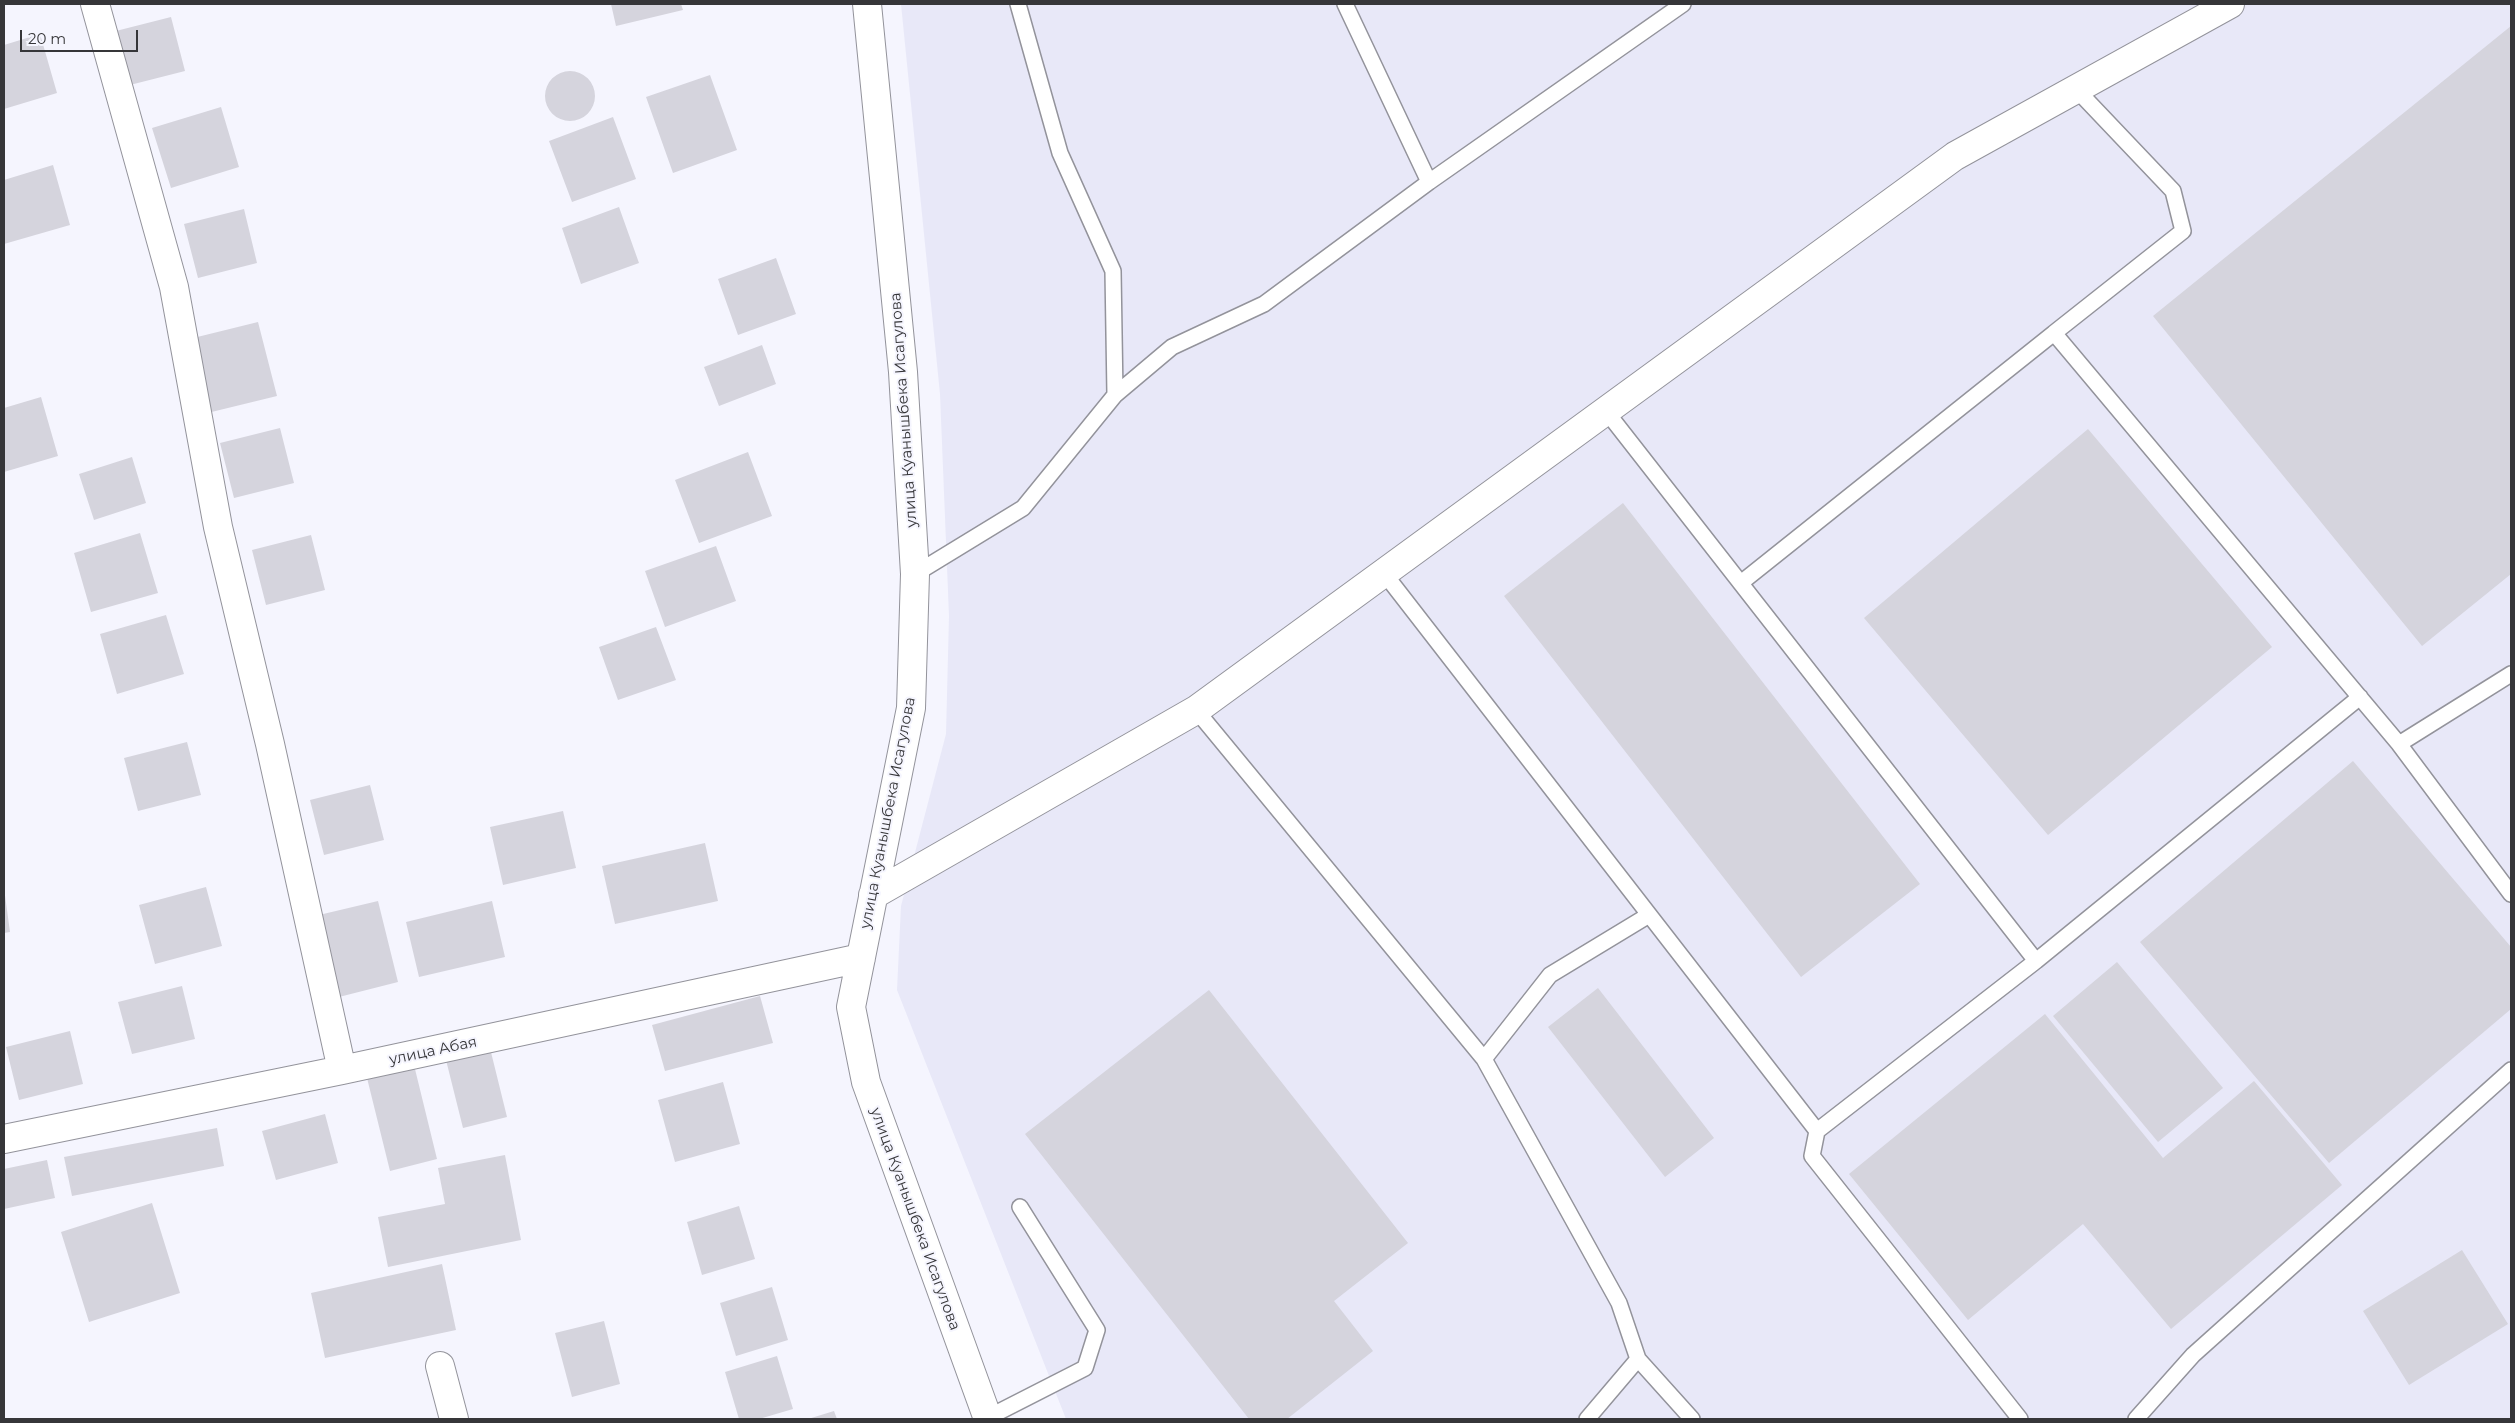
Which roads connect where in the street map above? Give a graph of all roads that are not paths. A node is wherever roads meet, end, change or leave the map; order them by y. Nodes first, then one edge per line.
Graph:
1 (95, 4) edge
2 (867, 4) edge
3 (1018, 4) edge
4 (1345, 4) edge
5 (1684, 4) edge
6 (2230, 4) edge
7 (2076, 89) junction
8 (1429, 182) junction
9 (2054, 333) junction
10 (1115, 395) junction
11 (1606, 411) junction
12 (1384, 573) junction
13 (915, 574) junction
14 (1742, 582) junction
15 (2511, 674) edge
16 (2360, 697) junction
17 (1196, 710) junction
18 (2399, 744) junction
19 (2511, 894) edge
20 (873, 895) junction
21 (1649, 915) junction
22 (860, 958) junction
23 (2036, 961) junction
24 (1484, 1060) junction
25 (342, 1070) junction
26 (2511, 1070) edge
27 (1817, 1131) junction
28 (4, 1139) edge
29 (1020, 1207) dead end
30 (1638, 1360) junction
31 (440, 1366) dead end
32 (454, 1419) edge
33 (988, 1419) edge
34 (1587, 1419) edge
35 (1692, 1419) edge
36 (2020, 1419) edge
37 (2136, 1419) edge

1 - 25 street
2 - 13 street, улица Куанышбека Исагулова
3 - 10 lane
4 - 8 lane
5 - 8 lane
6 - 7 street
7 - 9 lane
7 - 11 street
8 - 10 lane
9 - 14 lane
9 - 16 lane
10 - 13 lane
11 - 12 street
11 - 14 lane
12 - 17 street
12 - 21 lane
13 - 20 street, улица Куанышбека Исагулова
14 - 23 lane
15 - 18 lane
16 - 18 lane
16 - 23 lane
17 - 20 street
17 - 24 lane
18 - 19 lane
20 - 22 street, улица Куанышбека Исагулова
21 - 24 lane
21 - 27 lane
22 - 25 street, улица Абая
22 - 33 street, улица Куанышбека Исагулова
23 - 27 lane
24 - 30 lane
25 - 28 street, улица Абая
26 - 37 lane
27 - 36 lane
29 - 33 lane
30 - 34 lane
30 - 35 lane
31 - 32 street

